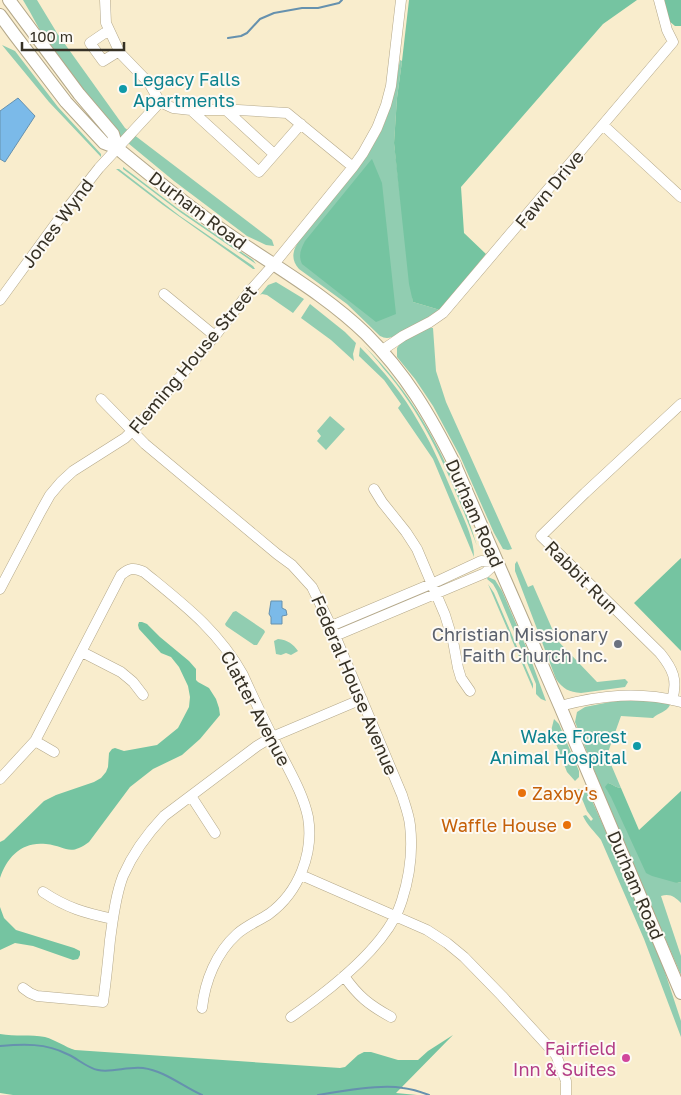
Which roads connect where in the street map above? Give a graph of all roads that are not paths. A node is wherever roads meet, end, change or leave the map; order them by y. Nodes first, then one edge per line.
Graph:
1 (9, 0) edge
2 (106, 0) edge
3 (401, 0) edge
4 (659, 0) edge
5 (0, 15) edge
6 (110, 30) junction
7 (14, 34) junction
8 (119, 51) junction
9 (62, 72) junction
10 (160, 102) junction
11 (191, 110) junction
12 (226, 110) junction
13 (301, 124) junction
14 (603, 125) junction
15 (117, 148) junction
16 (274, 154) junction
17 (353, 167) junction
18 (681, 197) edge
19 (274, 264) junction
20 (164, 294) dead end
21 (0, 300) edge
22 (215, 336) junction
23 (381, 351) junction
24 (101, 399) dead end
25 (681, 404) edge
26 (133, 431) junction
27 (374, 489) dead end
28 (497, 562) junction
29 (432, 583) junction
30 (0, 589) edge
31 (436, 594) junction
32 (330, 626) junction
33 (335, 636) junction
34 (82, 652) junction
35 (470, 691) dead end
36 (143, 694) dead end
37 (362, 699) junction
38 (677, 701) edge
39 (560, 706) junction
40 (272, 737) junction
41 (35, 741) junction
42 (54, 752) dead end
43 (0, 779) edge
44 (191, 796) junction
45 (215, 833) dead end
46 (301, 875) junction
47 (43, 892) dead end
48 (396, 916) junction
49 (113, 919) junction
50 (344, 976) junction
51 (23, 988) dead end
52 (681, 993) edge
53 (202, 1008) dead end
54 (292, 1016) dead end
55 (391, 1017) dead end
56 (566, 1095) edge

1 - 9 main road, Durham Road
2 - 6 street
3 - 17 street, Fleming House Street
4 - 14 street, Fawn Drive
5 - 7 main road, Durham Road
6 - 8 street
6 - 8 street
7 - 9 main road
7 - 15 main road, Durham Road
8 - 10 street
9 - 15 main road, Durham Road
10 - 11 street
10 - 15 street, Jones Wynd
11 - 12 street
11 - 16 street
12 - 13 street
12 - 16 street
13 - 16 street
13 - 17 street
14 - 18 street
14 - 23 street, Fawn Drive
15 - 19 main road, Durham Road
15 - 21 street, Jones Wynd
17 - 19 street, Fleming House Street
19 - 22 street, Fleming House Street
19 - 23 main road, Durham Road
20 - 22 street
22 - 26 street, Fleming House Street
23 - 28 main road, Durham Road
24 - 26 street, Federal House Avenue
25 - 38 street, Rabbit Run
26 - 30 street, Fleming House Street
26 - 32 street, Federal House Avenue
27 - 29 street
28 - 29 street
28 - 31 street
28 - 39 main road, Durham Road
29 - 31 street
29 - 32 street
31 - 33 street
31 - 35 street
32 - 33 street, Federal House Avenue
33 - 37 street, Federal House Avenue
34 - 36 street
34 - 40 street, Clatter Avenue
34 - 41 street, Clatter Avenue
37 - 40 street
37 - 48 street, Federal House Avenue
38 - 39 street
39 - 52 main road, Durham Road
40 - 44 street
40 - 46 street, Clatter Avenue
41 - 42 street
41 - 43 street, Clatter Avenue
44 - 45 street
44 - 49 street
46 - 48 street
46 - 53 street, Clatter Avenue
47 - 49 street
48 - 50 street, Federal House Avenue
48 - 56 street
49 - 51 street
50 - 54 street, Federal House Avenue
50 - 55 street

